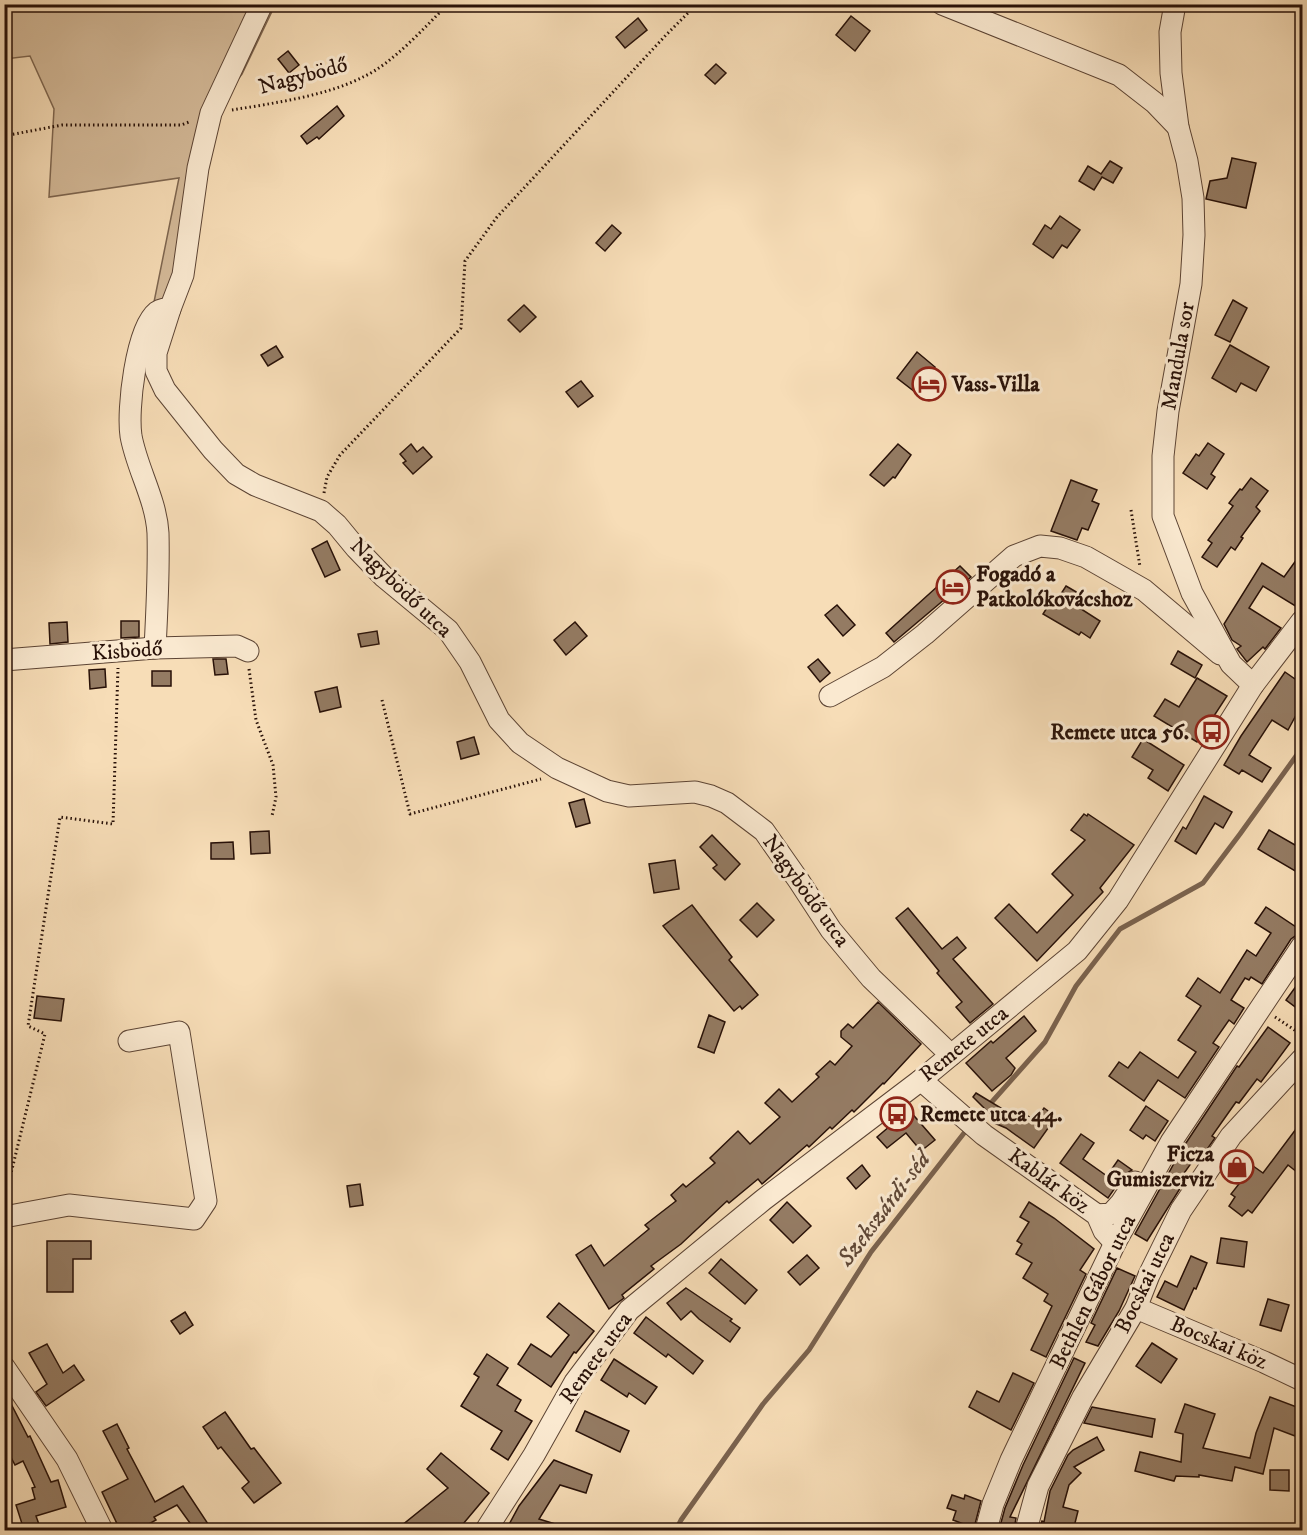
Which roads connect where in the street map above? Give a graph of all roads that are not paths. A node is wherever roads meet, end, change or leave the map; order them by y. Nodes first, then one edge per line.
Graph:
1 (262, 4) edge
2 (942, 4) edge
3 (1175, 4) edge
4 (1178, 127) junction
5 (170, 309) junction
6 (1302, 621) edge
7 (155, 648) junction
8 (248, 651) road end
9 (4, 660) edge
10 (1231, 664) junction
11 (1252, 685) junction
12 (830, 696) dead end
13 (1302, 946) edge
14 (129, 1041) dead end
15 (951, 1055) junction
16 (1302, 1059) edge
17 (921, 1080) junction
18 (1171, 1142) junction
19 (1097, 1215) junction
20 (4, 1217) edge
21 (1114, 1243) junction
22 (1136, 1308) junction
23 (4, 1368) edge
24 (1302, 1380) edge
25 (102, 1530) edge
26 (486, 1530) edge
27 (986, 1530) edge
28 (1026, 1530) edge

1 - 5 street, Nagybödő utca
2 - 4 street
3 - 4 street, Mandula sor
4 - 10 street, Mandula sor
5 - 7 street
5 - 15 street, Nagybödő utca
6 - 11 street, Remete utca
7 - 8 street, Kisbödő
7 - 9 street, Kisbödő
10 - 11 street, Mandula sor
10 - 12 street
11 - 15 street, Remete utca
13 - 18 street, Bethlen Gábor utca
14 - 20 street
15 - 17 street, Remete utca
16 - 22 street, Bocskai utca
17 - 19 street, Kablár köz
17 - 26 street, Remete utca
18 - 19 street
18 - 21 street, Bethlen Gábor utca
19 - 21 street, Kablár köz
21 - 27 street, Bethlen Gábor utca
22 - 24 street, Bocskai köz
22 - 28 street, Bocskai utca
23 - 25 street

